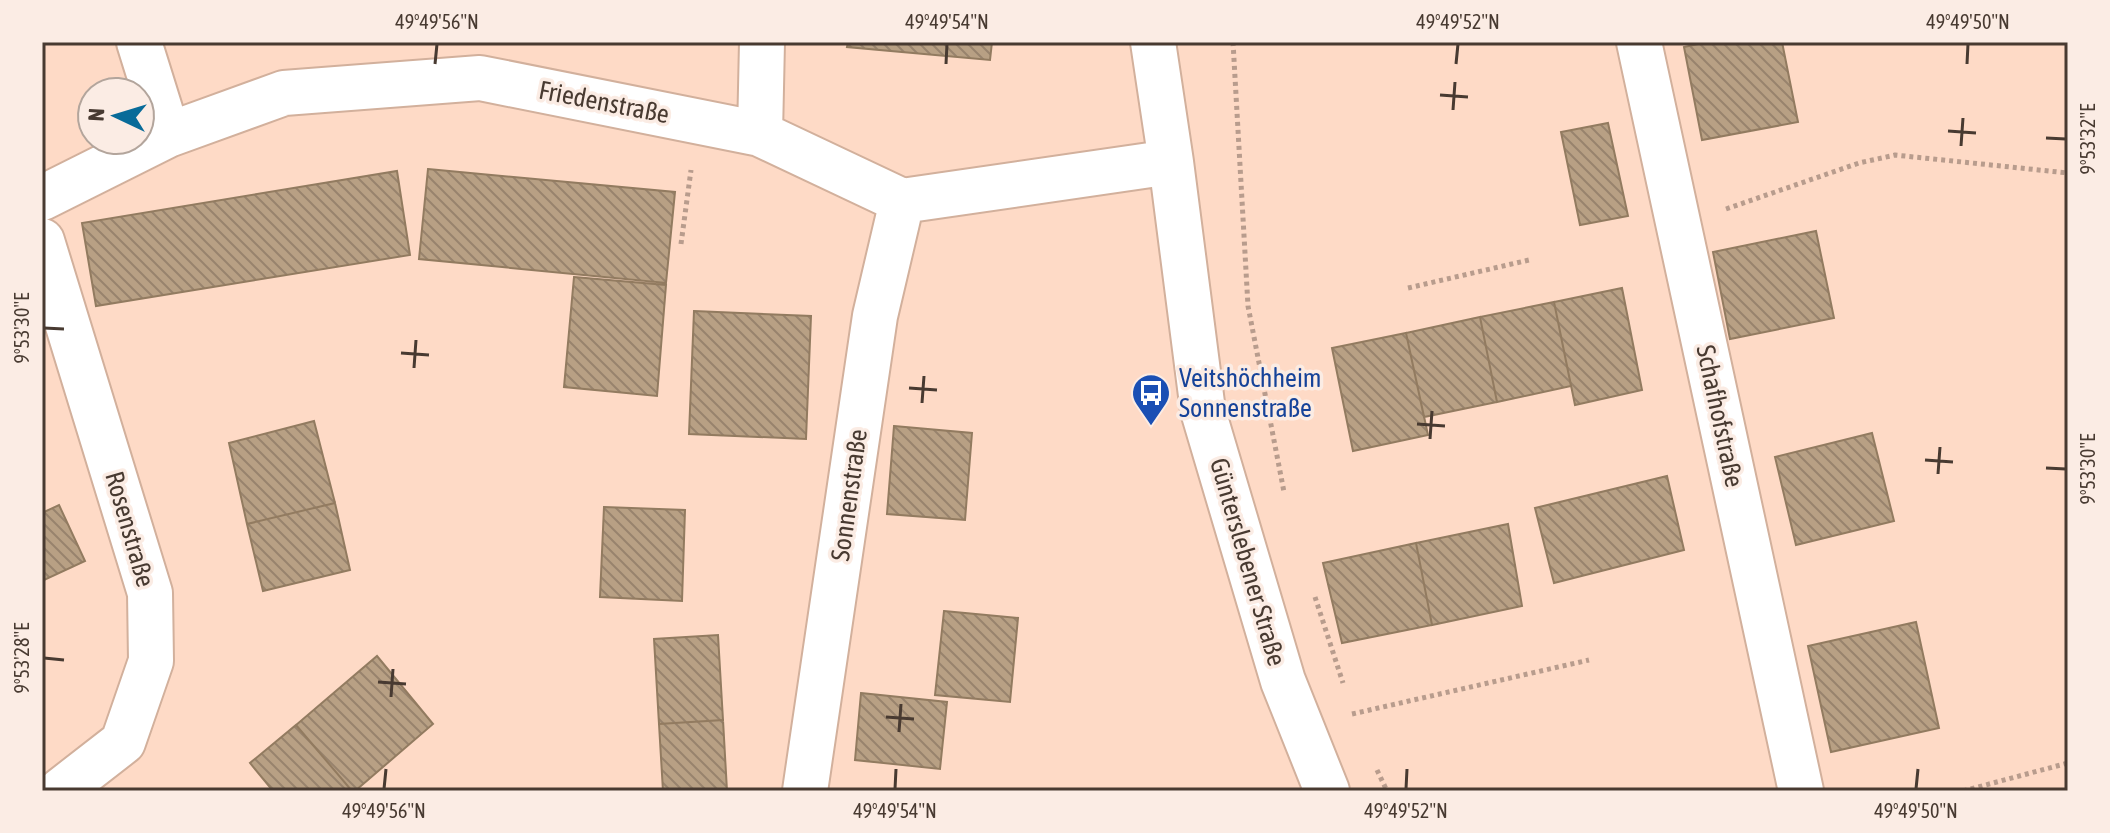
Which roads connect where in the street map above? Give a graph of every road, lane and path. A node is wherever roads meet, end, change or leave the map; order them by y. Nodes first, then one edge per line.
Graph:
1 (139, 42) edge
2 (762, 42) edge
3 (1153, 42) edge
4 (1233, 42) edge
5 (1639, 42) edge
6 (698, 121) junction
7 (760, 134) junction
8 (168, 135) junction
9 (1171, 162) junction
10 (2068, 173) edge
11 (42, 198) edge
12 (902, 201) junction
13 (1680, 225) junction
14 (42, 241) edge
15 (681, 244) dead end
16 (1529, 260) dead end
17 (1408, 288) dead end
18 (1287, 507) dead end
19 (1315, 595) dead end
20 (1589, 660) dead end
21 (1343, 684) dead end
22 (1358, 726) dead end
23 (2068, 763) edge
24 (1375, 765) dead end
25 (60, 791) edge
26 (805, 791) edge
27 (1327, 791) edge
28 (1387, 791) edge
29 (1801, 791) edge
30 (1963, 791) edge

1 - 8 street
2 - 7 street
3 - 9 street, Günterslebener Straße
4 - 18 path
5 - 13 street, Schafhofstraße
6 - 7 street, Friedenstraße
6 - 8 street, Friedenstraße
6 - 15 path
7 - 12 street, Friedenstraße
8 - 11 street, Friedenstraße
9 - 12 street
9 - 27 street, Günterslebener Straße
10 - 13 path
12 - 26 street, Sonnenstraße
13 - 29 street, Schafhofstraße
14 - 25 street, Rosenstraße
16 - 17 path
19 - 21 path
20 - 22 path
23 - 30 path
24 - 28 path

